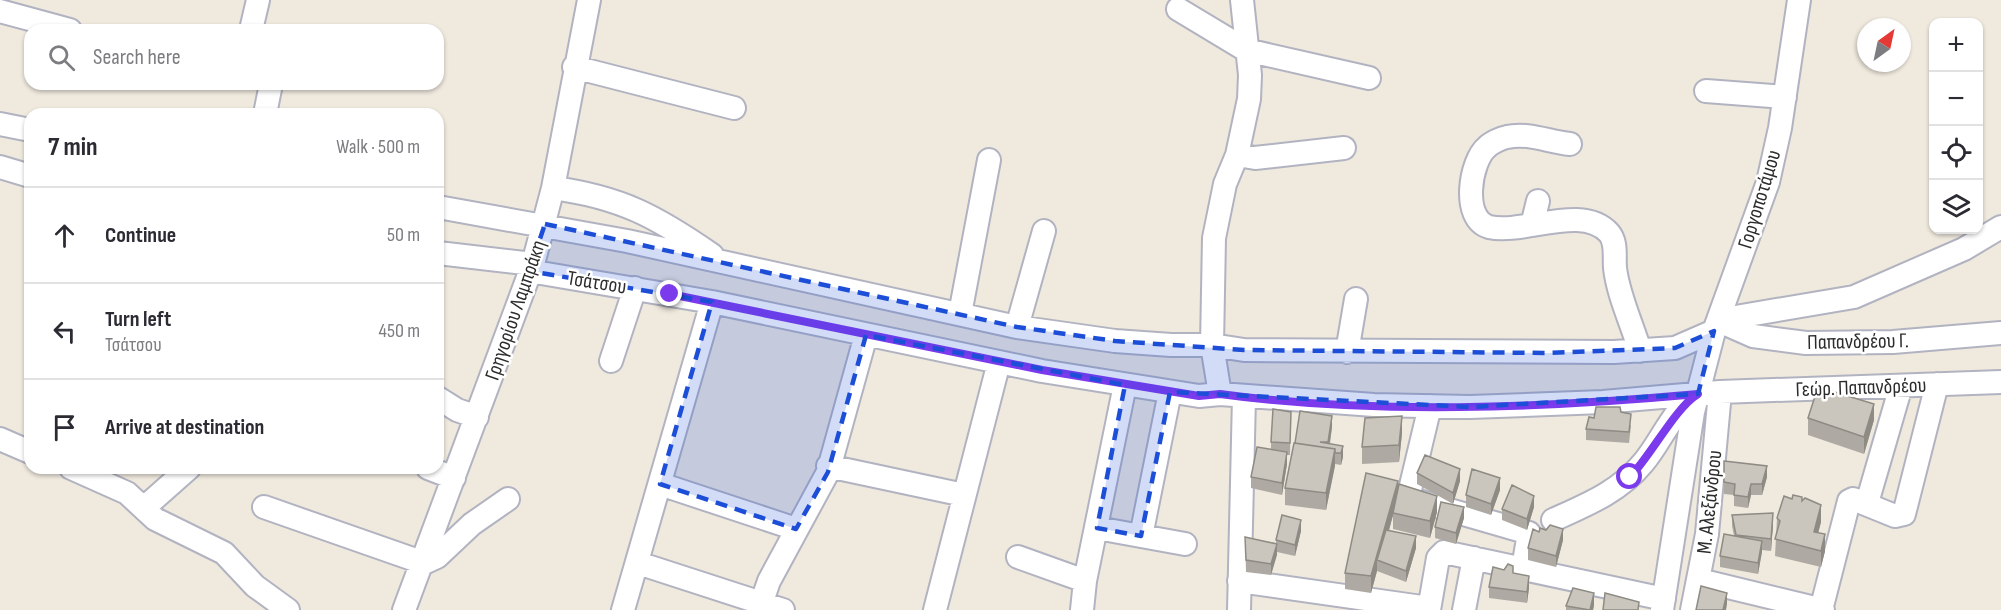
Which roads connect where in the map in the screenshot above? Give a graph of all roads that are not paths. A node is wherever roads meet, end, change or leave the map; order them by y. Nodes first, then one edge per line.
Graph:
1 (258, 0) edge
2 (589, 0) edge
3 (1242, 0) edge
4 (1799, 0) edge
5 (1178, 9) dead end
6 (0, 11) edge
7 (47, 24) edge
8 (252, 24) edge
9 (1246, 50) junction
10 (574, 67) junction
11 (1369, 78) dead end
12 (270, 90) edge
13 (1706, 91) dead end
14 (1785, 97) junction
15 (266, 108) edge
16 (734, 108) dead end
17 (0, 124) edge
18 (24, 129) edge
19 (1570, 144) dead end
20 (1344, 148) dead end
21 (1237, 155) junction
22 (989, 160) dead end
23 (0, 167) edge
24 (24, 174) edge
25 (553, 188) junction
26 (1544, 201) dead end
27 (444, 208) edge
28 (545, 224) junction
29 (1537, 225) junction
30 (2001, 227) edge
31 (1044, 231) dead end
32 (444, 254) edge
33 (722, 261) junction
34 (531, 267) junction
35 (635, 288) junction
36 (1356, 299) dead end
37 (712, 302) junction
38 (960, 314) junction
39 (1716, 325) junction
40 (1017, 327) junction
41 (2001, 333) edge
42 (866, 335) junction
43 (1212, 345) junction
44 (1640, 351) junction
45 (1347, 352) junction
46 (611, 361) dead end
47 (999, 362) junction
48 (2001, 382) edge
49 (1937, 384) junction
50 (1125, 385) junction
51 (1901, 386) junction
52 (1170, 392) junction
53 (1709, 393) junction
54 (1220, 394) junction
55 (1244, 398) junction
56 (444, 402) edge
57 (1430, 406) junction
58 (477, 417) junction
59 (0, 439) edge
60 (24, 449) edge
61 (828, 466) junction
62 (84, 474) edge
63 (182, 474) edge
64 (444, 474) edge
65 (454, 478) junction
66 (660, 484) junction
67 (964, 495) junction
68 (508, 499) dead end
69 (1867, 503) junction
70 (145, 507) junction
71 (264, 507) dead end
72 (1553, 520) dead end
73 (1097, 528) junction
74 (796, 529) junction
75 (1141, 536) junction
76 (1185, 544) dead end
77 (1018, 557) dead end
78 (1474, 558) junction
79 (638, 562) junction
80 (424, 563) junction
81 (1522, 568) junction
82 (1699, 580) junction
83 (1085, 581) junction
84 (1239, 581) junction
85 (1663, 605) edge
86 (760, 607) edge
87 (1429, 609) edge
88 (288, 610) edge
89 (404, 610) edge
90 (623, 610) edge
91 (783, 610) edge
92 (935, 610) edge
93 (1082, 610) edge
94 (1239, 610) edge
95 (1464, 610) edge
96 (1692, 610) edge
97 (1822, 610) edge

1 - 8 street
2 - 10 street, Γρηγορίου Λαμπράκη
3 - 9 street
4 - 14 street, Γοργοποτάμου
5 - 9 street
6 - 7 street
9 - 11 street
9 - 21 street
10 - 16 street
10 - 25 street, Γρηγορίου Λαμπράκη
12 - 15 street
13 - 14 street
14 - 39 street, Γοργοποτάμου
17 - 18 street
19 - 29 street
20 - 21 street
21 - 43 street
22 - 38 street
23 - 24 street
25 - 28 street, Γρηγορίου Λαμπράκη
25 - 33 street
26 - 29 street
27 - 28 street
28 - 33 street
28 - 34 street, Γρηγορίου Λαμπράκη
29 - 44 street
30 - 39 street
31 - 40 street
32 - 34 street, Τσάτσου
33 - 38 street
34 - 35 street, Τσάτσου
34 - 58 street, Γρηγορίου Λαμπράκη
35 - 37 street, Τσάτσου
35 - 46 street
36 - 45 street
37 - 42 street, Τσάτσου
37 - 66 street
38 - 40 street
39 - 41 street, Παπανδρέου Γ.
39 - 44 street
39 - 53 street, Γοργοποτάμου
40 - 43 street
42 - 47 street, Τσάτσου
42 - 61 street
43 - 45 street
43 - 54 street
44 - 45 street
47 - 50 street, Τσάτσου
47 - 67 street
48 - 49 street, Γεώρ. Παπανδρέου
49 - 51 street, Γεώρ. Παπανδρέου
49 - 69 street
50 - 52 street, Τσάτσου
50 - 73 street
51 - 53 street, Γεώρ. Παπανδρέου
51 - 69 street
52 - 54 street, Τσάτσου
52 - 75 street
53 - 57 street, Τσάτσου
53 - 72 street
53 - 82 street, Μ. Αλεξάνδρου
53 - 85 street, Μ. Αλεξάνδρου
54 - 55 street, Τσάτσου
55 - 57 street, Τσάτσου
55 - 84 street
56 - 58 street
57 - 81 street
58 - 65 street, Γρηγορίου Λαμπράκη
59 - 60 street
61 - 67 street
61 - 74 street
62 - 70 street
63 - 70 street
64 - 65 street
65 - 80 street, Γρηγορίου Λαμπράκη
66 - 74 street
66 - 79 street
67 - 92 street
68 - 80 street
69 - 97 street
70 - 88 street
71 - 80 street
73 - 75 street
73 - 83 street
74 - 86 street
75 - 76 street
77 - 83 street
78 - 81 street
78 - 87 street
78 - 95 street
79 - 86 street
79 - 90 street
80 - 89 street, Γρηγορίου Λαμπράκη
81 - 85 street
82 - 96 street, Μ. Αλεξάνδρου
82 - 97 street
83 - 93 street
84 - 87 street
84 - 94 street
86 - 91 street

